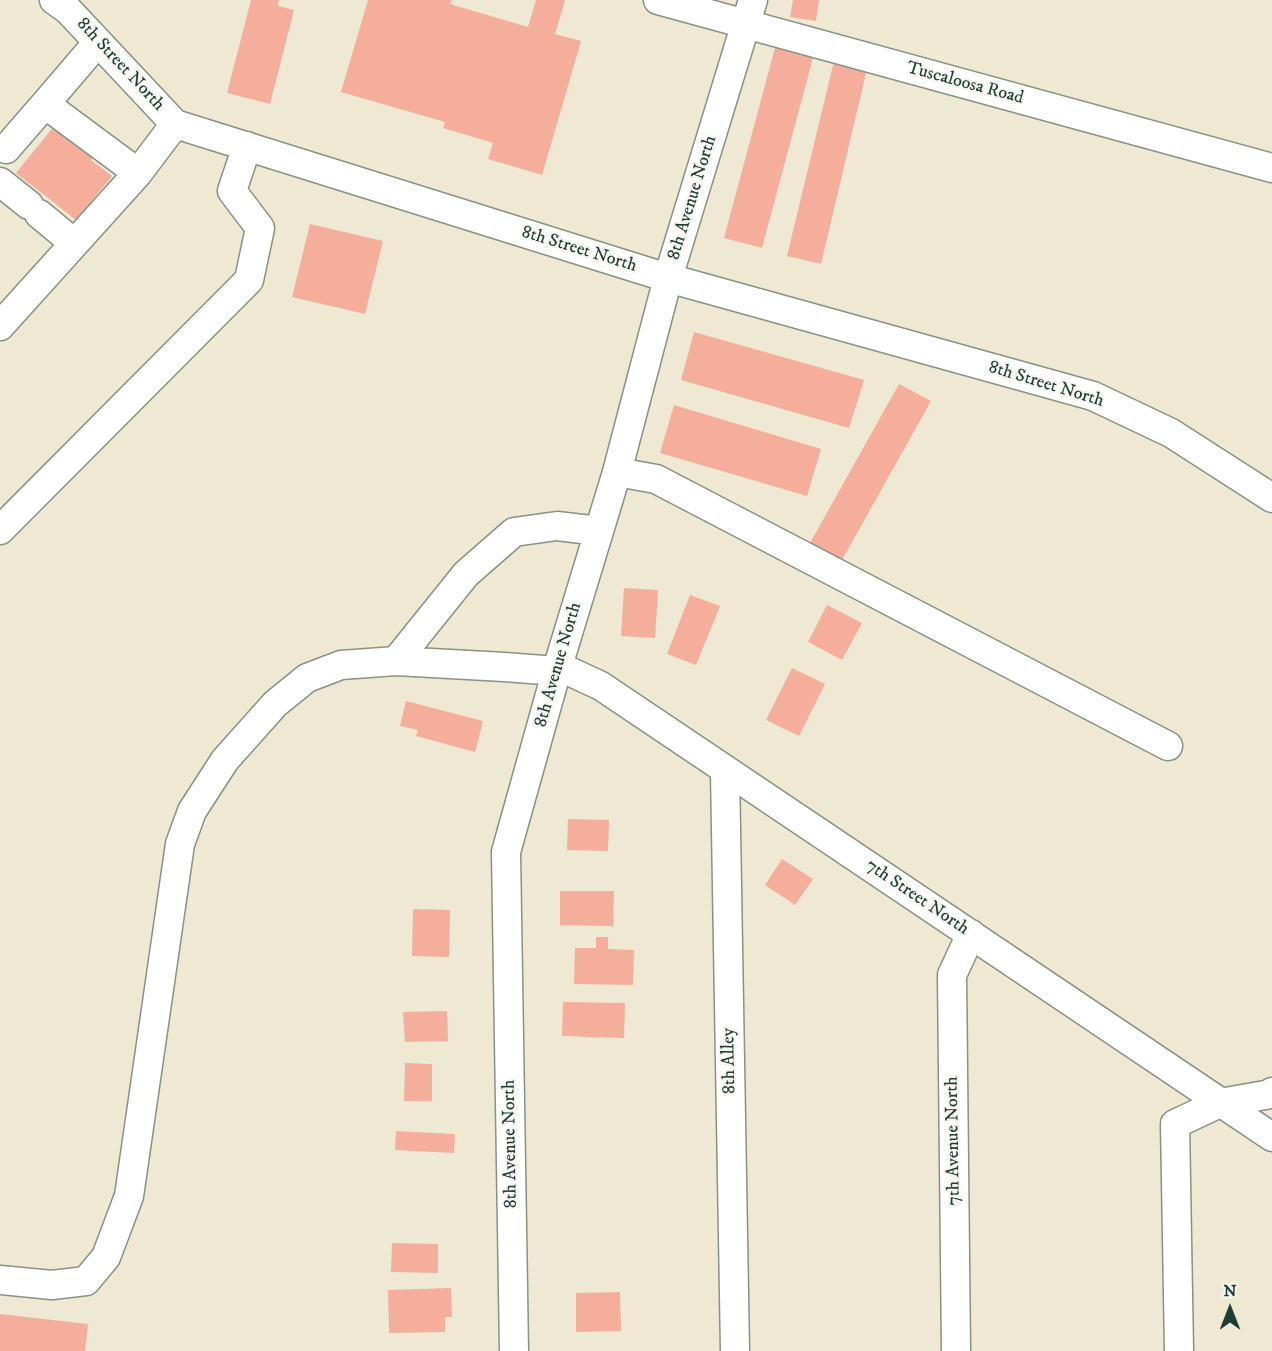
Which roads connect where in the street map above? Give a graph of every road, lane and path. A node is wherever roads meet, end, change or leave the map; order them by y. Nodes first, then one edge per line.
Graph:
1 (54, 0) edge
2 (658, 0) edge
3 (749, 12) edge
4 (98, 42) junction
5 (45, 104) junction
6 (176, 124) junction
7 (247, 146) junction
8 (6, 149) dead end
9 (1272, 168) edge
10 (138, 173) junction
11 (0, 182) edge
12 (74, 243) junction
13 (668, 278) junction
14 (0, 326) edge
15 (617, 472) junction
16 (1272, 498) edge
17 (0, 530) edge
18 (599, 531) junction
19 (396, 661) junction
20 (557, 669) junction
21 (1168, 746) dead end
22 (725, 771) junction
23 (971, 934) junction
24 (1272, 1092) edge
25 (1221, 1103) junction
26 (1272, 1137) edge
27 (0, 1280) edge
28 (514, 1351) edge
29 (735, 1351) edge
30 (956, 1351) edge
31 (1179, 1351) edge

1 - 4 street, 8th Street North
2 - 3 street, Tuscaloosa Road
3 - 9 street, Tuscaloosa Road
3 - 13 street, 8th Avenue North
4 - 5 street
4 - 6 street, 8th Street North
5 - 8 street
5 - 10 street
6 - 7 street, 8th Street North
6 - 10 street
7 - 13 street, 8th Street North
7 - 17 street
10 - 12 street
11 - 12 street
12 - 14 street
13 - 15 street, 8th Avenue North
13 - 16 street, 8th Street North
15 - 18 street, 8th Avenue North
15 - 21 street
18 - 19 street
18 - 20 street, 8th Avenue North
19 - 20 street
19 - 27 street
20 - 22 street, 7th Street North
20 - 28 street, 8th Avenue North
22 - 23 street, 7th Street North
22 - 29 street, 8th Alley
23 - 25 street, 7th Street North
23 - 30 street, 7th Avenue North
24 - 25 street
25 - 26 street, 7th Street North
25 - 31 street

